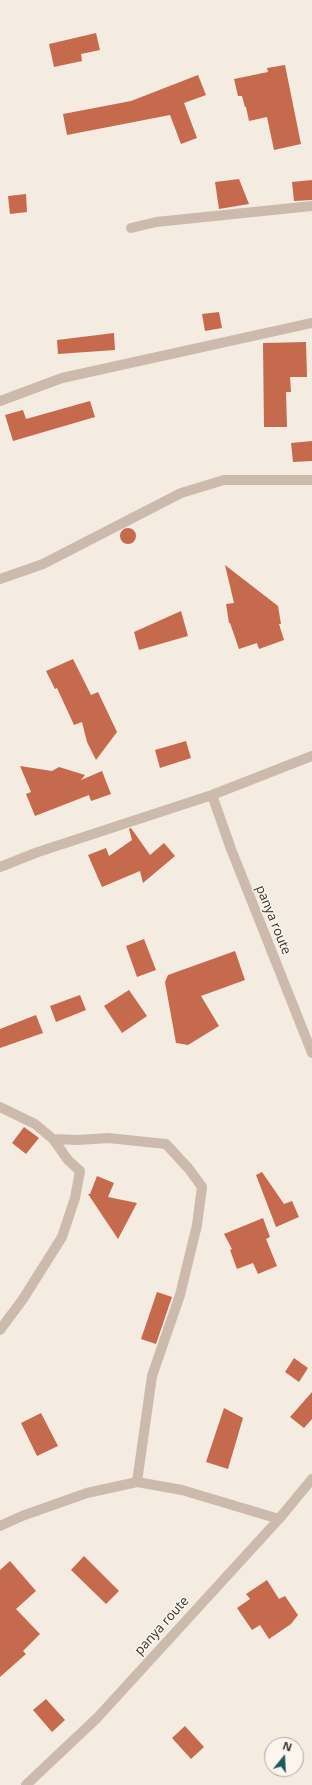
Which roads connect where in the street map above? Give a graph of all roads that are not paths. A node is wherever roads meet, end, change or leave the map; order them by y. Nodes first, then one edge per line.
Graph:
1 (312, 206) edge
2 (130, 228) dead end
3 (312, 323) edge
4 (0, 401) edge
5 (312, 480) edge
6 (0, 580) edge
7 (312, 756) edge
8 (212, 795) junction
9 (0, 867) edge
10 (312, 1053) edge
11 (0, 1106) edge
12 (53, 1139) junction
13 (0, 1330) edge
14 (312, 1479) edge
15 (137, 1482) junction
16 (280, 1519) junction
17 (0, 1526) edge
18 (26, 1785) edge

1 - 2 street
3 - 4 street
5 - 6 street
7 - 8 street
8 - 9 street
8 - 10 street, panya route
11 - 12 street
12 - 13 street
12 - 15 street
14 - 16 street, panya route
15 - 16 street
15 - 17 street
16 - 18 street, panya route

